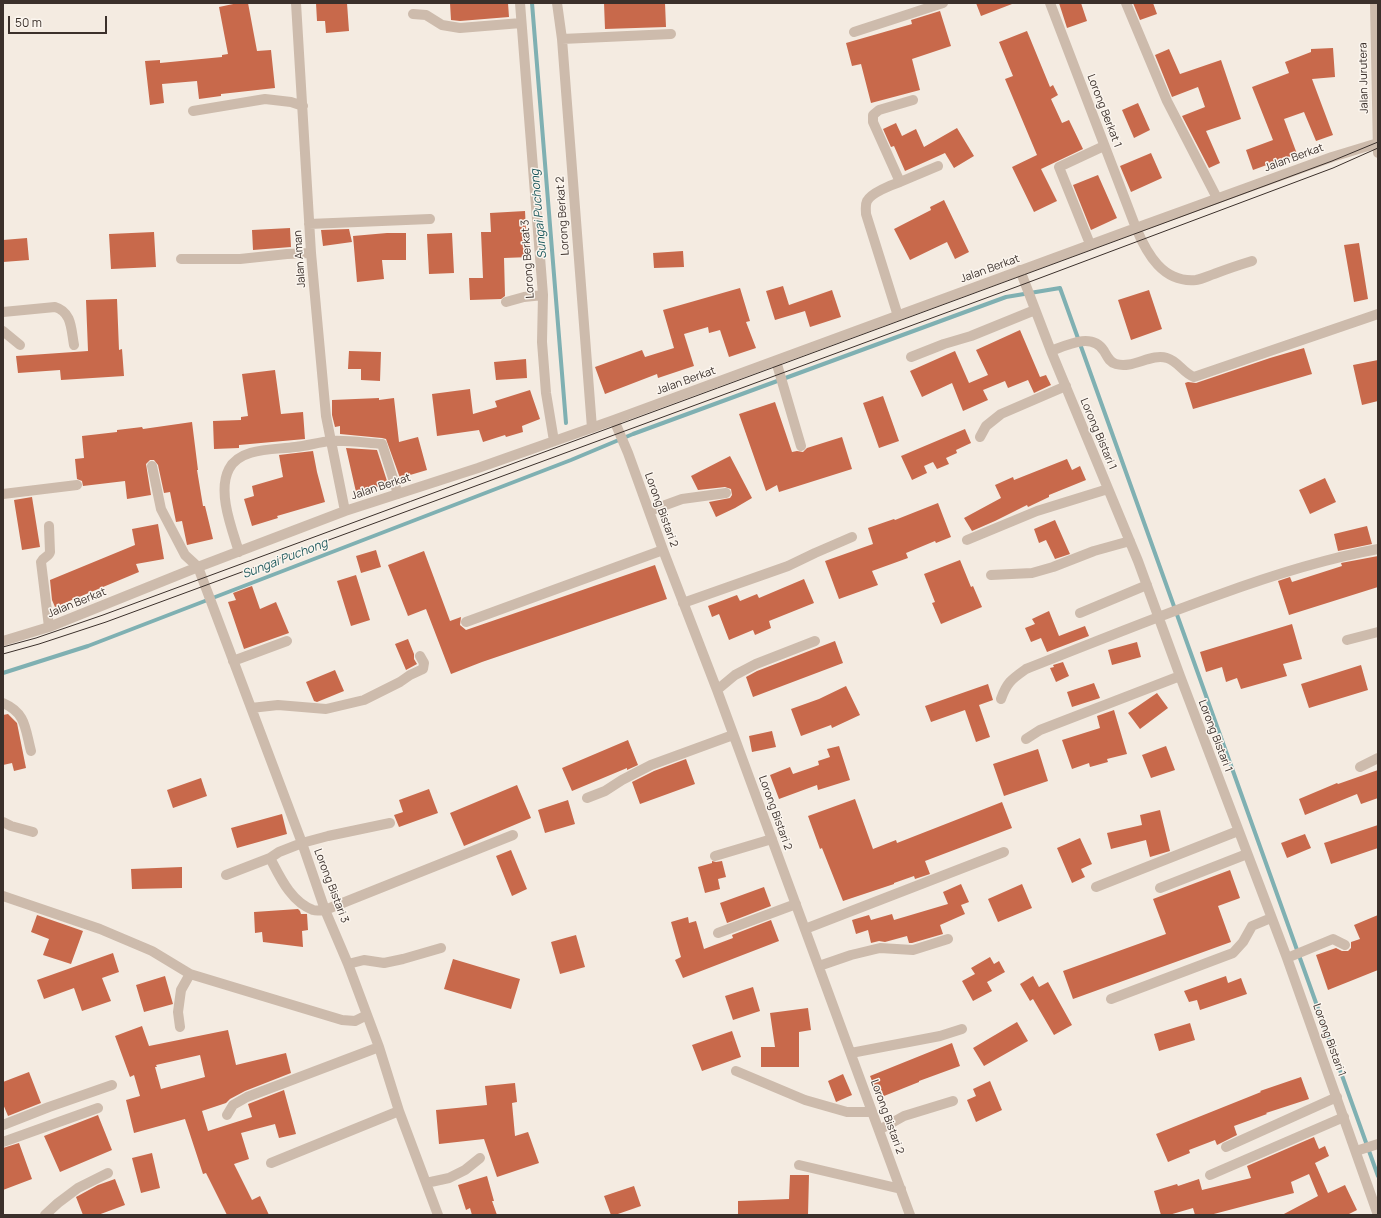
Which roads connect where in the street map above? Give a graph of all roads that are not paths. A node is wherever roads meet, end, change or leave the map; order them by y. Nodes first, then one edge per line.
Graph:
1 (296, 3) edge
2 (520, 3) edge
3 (557, 3) edge
4 (943, 3) edge
5 (1050, 3) edge
6 (1126, 3) edge
7 (1375, 3) edge
8 (413, 14) dead end
9 (521, 23) junction
10 (854, 32) dead end
11 (671, 34) dead end
12 (562, 39) junction
13 (913, 100) dead end
14 (303, 106) junction
15 (193, 111) dead end
16 (1378, 143) edge
17 (1104, 146) junction
18 (1378, 153) edge
19 (938, 166) dead end
20 (900, 182) junction
21 (1217, 198) junction
22 (430, 219) dead end
23 (309, 224) junction
24 (1136, 228) junction
25 (1090, 244) junction
26 (311, 253) junction
27 (181, 259) dead end
28 (1252, 261) dead end
29 (1020, 270) junction
30 (543, 295) junction
31 (506, 302) dead end
32 (1034, 307) junction
33 (3, 312) edge
34 (1378, 314) edge
35 (898, 316) junction
36 (3, 331) edge
37 (20, 345) dead end
38 (74, 345) dead end
39 (1051, 351) junction
40 (911, 357) dead end
41 (776, 361) junction
42 (1066, 386) junction
43 (614, 420) junction
44 (592, 428) junction
45 (980, 437) dead end
46 (331, 441) junction
47 (554, 441) junction
48 (801, 446) dead end
49 (152, 466) dead end
50 (77, 485) dead end
51 (1108, 489) junction
52 (726, 493) dead end
53 (3, 494) edge
54 (398, 494) junction
55 (649, 510) junction
56 (345, 511) junction
57 (50, 526) dead end
58 (852, 537) dead end
59 (966, 540) dead end
60 (1130, 541) junction
61 (663, 550) junction
62 (1378, 550) edge
63 (239, 552) junction
64 (198, 567) junction
65 (992, 575) dead end
66 (1147, 584) junction
67 (683, 603) junction
68 (1080, 613) dead end
69 (1163, 615) junction
70 (466, 622) dead end
71 (49, 627) junction
72 (1378, 632) edge
73 (1347, 640) dead end
74 (287, 641) dead end
75 (815, 641) dead end
76 (3, 642) edge
77 (420, 656) dead end
78 (233, 661) junction
79 (1180, 676) junction
80 (717, 690) junction
81 (1001, 699) dead end
82 (3, 703) edge
83 (251, 708) junction
84 (733, 735) junction
85 (1026, 739) dead end
86 (31, 751) dead end
87 (1378, 758) edge
88 (1360, 768) dead end
89 (587, 798) dead end
90 (3, 822) edge
91 (390, 823) dead end
92 (1238, 831) junction
93 (33, 832) dead end
94 (514, 835) dead end
95 (772, 839) junction
96 (302, 843) junction
97 (1004, 852) dead end
98 (1247, 854) junction
99 (715, 856) dead end
100 (270, 858) junction
101 (226, 875) dead end
102 (1096, 887) dead end
103 (1160, 888) dead end
104 (3, 896) edge
105 (796, 904) junction
106 (325, 910) junction
107 (1271, 918) junction
108 (805, 929) junction
109 (718, 933) dead end
110 (948, 940) dead end
111 (1345, 945) dead end
112 (441, 948) dead end
113 (1291, 957) junction
114 (348, 964) junction
115 (818, 966) junction
116 (190, 974) junction
117 (1111, 999) dead end
118 (368, 1015) junction
119 (180, 1027) dead end
120 (962, 1029) dead end
121 (379, 1047) junction
122 (851, 1053) junction
123 (736, 1071) dead end
124 (112, 1085) dead end
125 (1336, 1097) junction
126 (953, 1101) dead end
127 (98, 1108) dead end
128 (399, 1111) junction
129 (872, 1112) junction
130 (227, 1115) dead end
131 (1344, 1117) junction
132 (3, 1125) edge
133 (879, 1130) junction
134 (3, 1142) edge
135 (1377, 1144) edge
136 (1226, 1147) dead end
137 (1360, 1150) junction
138 (480, 1158) dead end
139 (271, 1163) dead end
140 (799, 1165) dead end
141 (108, 1173) dead end
142 (1210, 1175) dead end
143 (426, 1183) junction
144 (901, 1189) junction
145 (45, 1215) edge
146 (438, 1215) edge
147 (910, 1215) edge
148 (1378, 1215) edge

1 - 14 street, Jalan Aman
2 - 9 street, Lorong Berkat 3
3 - 12 street, Lorong Berkat 2
4 - 10 street
5 - 17 street, Lorong Berkat 1
6 - 21 street
7 - 16 street, Jalan Jurutera
8 - 9 street
9 - 30 street, Lorong Berkat 3
11 - 12 street
12 - 44 street, Lorong Berkat 2
13 - 20 street
14 - 15 street
14 - 23 street, Jalan Aman
16 - 18 street, Jalan Jurutera
16 - 21 street, Jalan Berkat
17 - 24 street, Lorong Berkat 1
17 - 25 street
19 - 20 street
20 - 35 street
21 - 24 street, Jalan Berkat
22 - 23 street
23 - 26 street, Jalan Aman
24 - 25 street, Jalan Berkat
24 - 28 street, Lorong Berkat 1
25 - 29 street, Jalan Berkat
26 - 27 street
26 - 46 street, Jalan Aman
29 - 32 street, Lorong Bistari 1
29 - 35 street, Jalan Berkat
30 - 31 street
30 - 47 street, Lorong Berkat 3
32 - 39 street, Lorong Bistari 1
32 - 40 street
33 - 38 street
34 - 39 street
35 - 41 street, Jalan Berkat
36 - 37 street
39 - 42 street, Lorong Bistari 1
41 - 43 street, Jalan Berkat
41 - 48 street
42 - 45 street
42 - 51 street, Lorong Bistari 1
43 - 44 street, Jalan Berkat
43 - 55 street, Lorong Bistari 2
44 - 47 street, Jalan Berkat
46 - 54 street
46 - 56 street, Jalan Aman
46 - 63 street
47 - 54 street, Jalan Berkat
49 - 64 street
50 - 53 street
51 - 59 street
51 - 60 street, Lorong Bistari 1
52 - 55 street
54 - 56 street, Jalan Berkat
55 - 61 street, Lorong Bistari 2
56 - 63 street, Jalan Berkat
57 - 71 street
58 - 67 street
60 - 65 street
60 - 66 street, Lorong Bistari 1
61 - 67 street, Lorong Bistari 2
61 - 70 street
62 - 69 street
63 - 64 street, Jalan Berkat
64 - 71 street, Jalan Berkat
64 - 78 street, Lorong Bistari 3
66 - 68 street
66 - 69 street, Lorong Bistari 1
67 - 80 street, Lorong Bistari 2
69 - 79 street, Lorong Bistari 1
69 - 81 street
71 - 76 street, Jalan Berkat
72 - 73 street
74 - 78 street
75 - 80 street
77 - 83 street
78 - 83 street, Lorong Bistari 3
79 - 85 street
79 - 92 street, Lorong Bistari 1
80 - 84 street, Lorong Bistari 2
82 - 86 street
83 - 96 street, Lorong Bistari 3
84 - 89 street
84 - 95 street, Lorong Bistari 2
87 - 88 street
90 - 93 street
91 - 96 street
92 - 98 street, Lorong Bistari 1
92 - 102 street
94 - 106 street
95 - 99 street
95 - 105 street, Lorong Bistari 2
96 - 100 street
96 - 106 street, Lorong Bistari 3
97 - 108 street
98 - 103 street
98 - 107 street, Lorong Bistari 1
100 - 101 street
100 - 106 street
104 - 116 street
105 - 108 street, Lorong Bistari 2
105 - 109 street
106 - 114 street, Lorong Bistari 3
107 - 113 street, Lorong Bistari 1
107 - 117 street
108 - 115 street, Lorong Bistari 2
110 - 115 street
111 - 113 street
112 - 114 street
113 - 125 street, Lorong Bistari 1
114 - 118 street, Lorong Bistari 3
115 - 122 street, Lorong Bistari 2
116 - 118 street
116 - 119 street
118 - 121 street, Lorong Bistari 3
120 - 122 street
121 - 128 street, Lorong Bistari 3
121 - 130 street
122 - 129 street, Lorong Bistari 2
123 - 129 street
124 - 132 street
125 - 131 street, Lorong Bistari 1
125 - 136 street
126 - 133 street
127 - 134 street
128 - 139 street
128 - 143 street, Lorong Bistari 3
129 - 133 street, Lorong Bistari 2
131 - 137 street, Lorong Bistari 1
131 - 142 street
133 - 144 street, Lorong Bistari 2
135 - 137 street
137 - 148 street, Lorong Bistari 1
138 - 143 street
140 - 144 street
141 - 145 street
143 - 146 street, Lorong Bistari 3
144 - 147 street, Lorong Bistari 2

